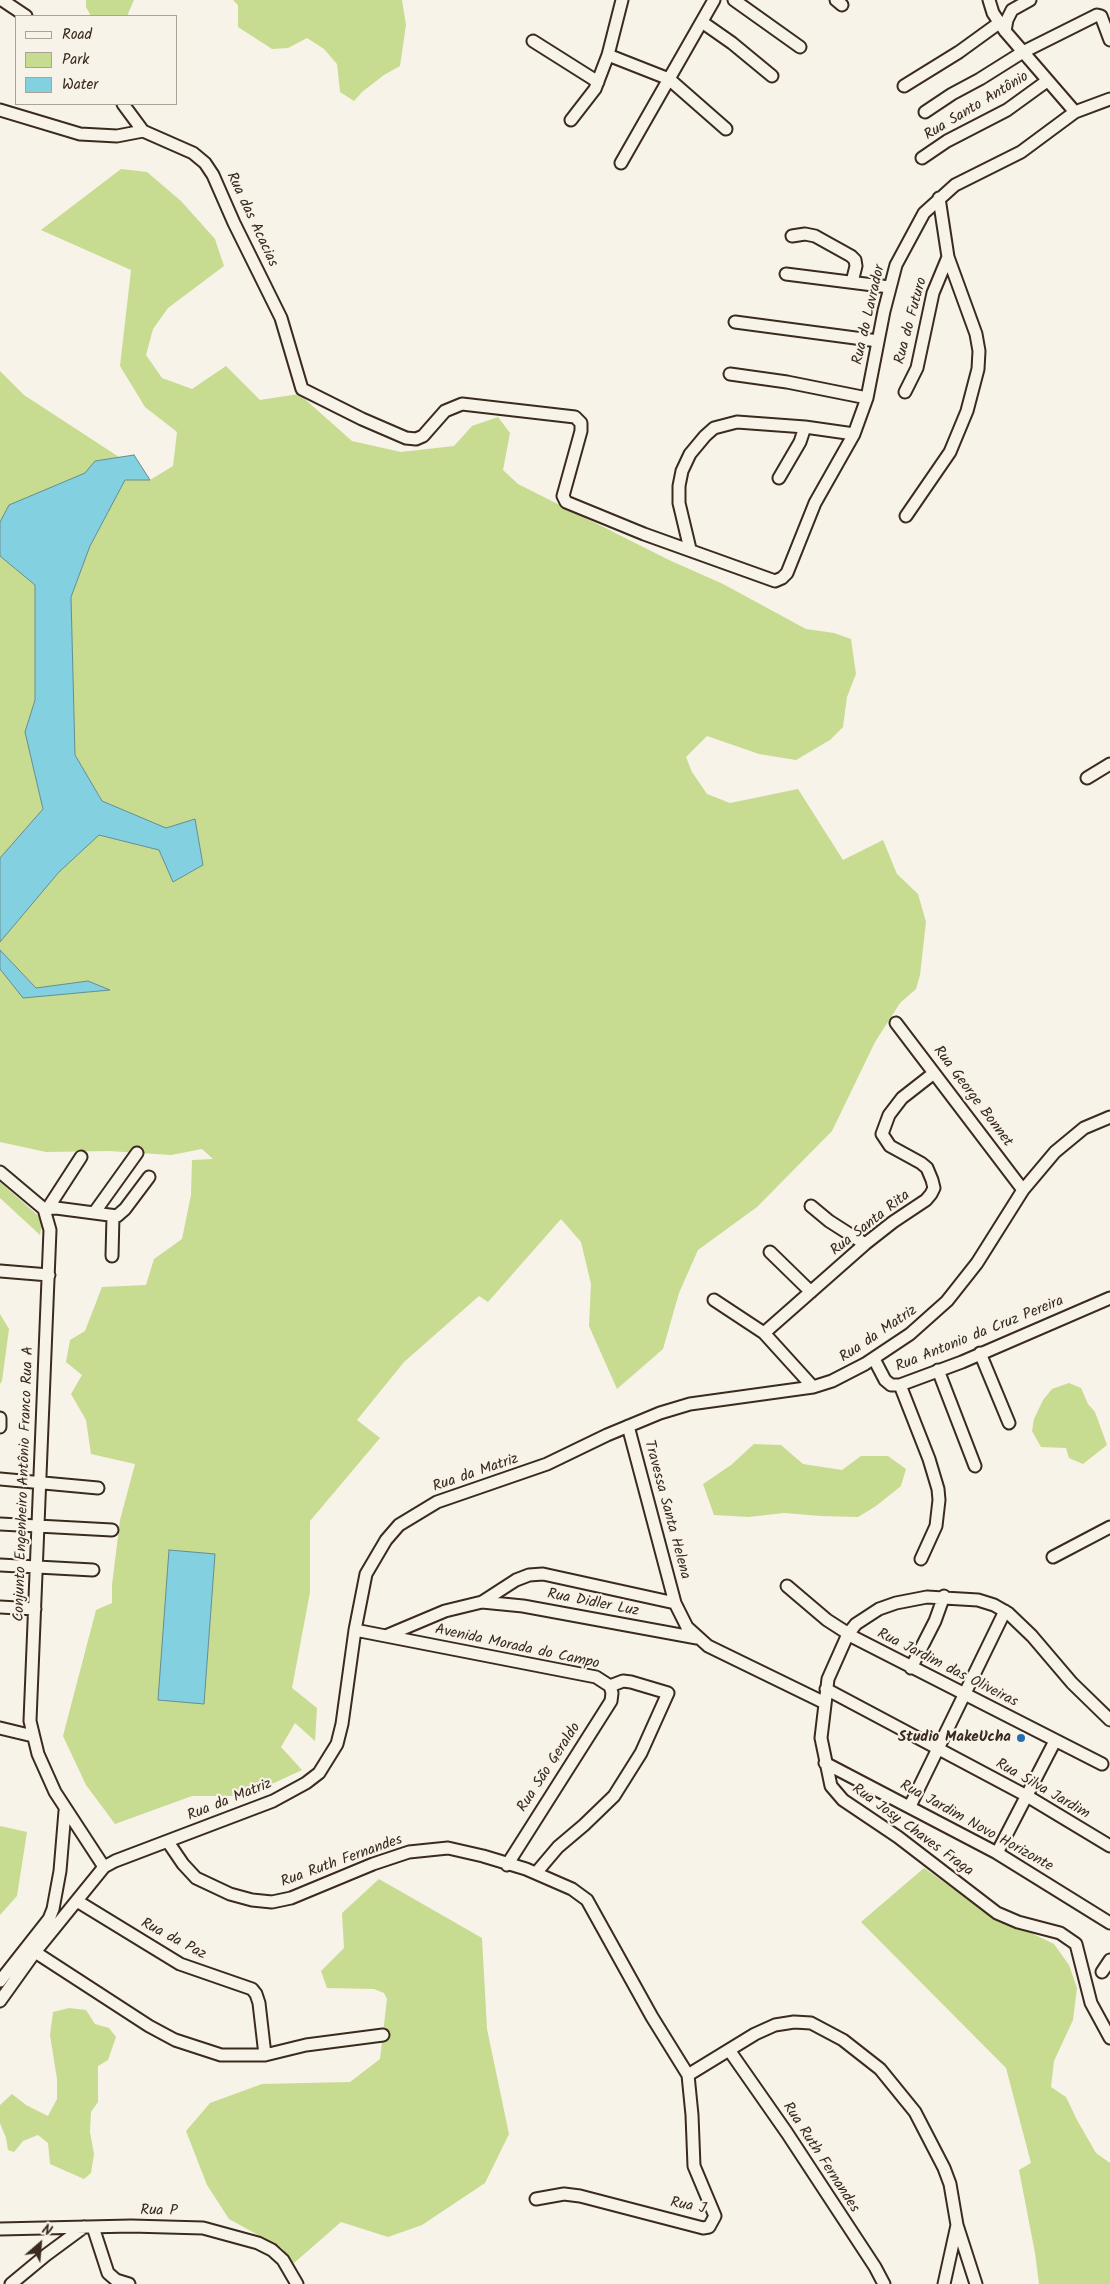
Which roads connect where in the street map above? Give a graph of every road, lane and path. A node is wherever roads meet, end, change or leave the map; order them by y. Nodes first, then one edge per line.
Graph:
1 (2, 0) edge
2 (622, 0) edge
3 (714, 0) edge
4 (734, 0) edge
5 (989, 0) edge
6 (1030, 0) edge
7 (24, 15) edge
8 (702, 22) junction
9 (1002, 27) junction
10 (1110, 40) edge
11 (533, 41) dead end
12 (800, 47) dead end
13 (1023, 52) junction
14 (608, 55) junction
15 (772, 76) dead end
16 (669, 80) junction
17 (1047, 81) junction
18 (598, 82) junction
19 (904, 86) dead end
20 (1110, 99) edge
21 (124, 105) edge
22 (0, 110) edge
23 (925, 112) dead end
24 (1075, 112) junction
25 (571, 120) dead end
26 (726, 128) dead end
27 (144, 131) junction
28 (922, 158) dead end
29 (621, 164) dead end
30 (939, 198) junction
31 (792, 236) dead end
32 (948, 257) junction
33 (786, 274) dead end
34 (852, 282) junction
35 (889, 287) junction
36 (734, 322) dead end
37 (878, 341) junction
38 (730, 374) dead end
39 (905, 392) dead end
40 (867, 398) junction
41 (805, 427) junction
42 (854, 434) junction
43 (779, 478) dead end
44 (906, 516) dead end
45 (690, 550) junction
46 (1110, 764) edge
47 (1087, 778) dead end
48 (896, 1023) dead end
49 (934, 1073) junction
50 (1110, 1117) edge
51 (137, 1154) dead end
52 (81, 1157) dead end
53 (0, 1172) edge
54 (149, 1177) dead end
55 (1024, 1190) junction
56 (811, 1206) dead end
57 (46, 1208) junction
58 (94, 1213) junction
59 (113, 1216) junction
60 (865, 1244) junction
61 (770, 1252) dead end
62 (112, 1256) dead end
63 (0, 1266) edge
64 (5, 1272) edge
65 (48, 1275) junction
66 (811, 1292) junction
67 (1110, 1298) edge
68 (714, 1300) dead end
69 (764, 1333) junction
70 (980, 1353) junction
71 (874, 1359) junction
72 (938, 1370) junction
73 (900, 1385) junction
74 (813, 1387) junction
75 (0, 1418) edge
76 (1008, 1423) dead end
77 (628, 1426) junction
78 (0, 1427) edge
79 (975, 1466) dead end
80 (0, 1479) edge
81 (41, 1482) junction
82 (98, 1488) dead end
83 (0, 1524) edge
84 (38, 1526) junction
85 (1110, 1527) edge
86 (112, 1530) dead end
87 (1053, 1557) dead end
88 (921, 1559) dead end
89 (0, 1565) edge
90 (37, 1567) junction
91 (93, 1570) dead end
92 (787, 1586) dead end
93 (944, 1596) junction
94 (482, 1602) junction
95 (675, 1603) junction
96 (0, 1608) edge
97 (35, 1609) junction
98 (1005, 1611) junction
99 (356, 1630) junction
100 (848, 1634) junction
101 (388, 1635) junction
102 (697, 1638) junction
103 (911, 1668) junction
104 (610, 1686) junction
105 (826, 1689) junction
106 (964, 1695) junction
107 (825, 1703) junction
108 (1110, 1720) edge
109 (0, 1728) edge
110 (33, 1736) junction
111 (1055, 1741) junction
112 (938, 1750) junction
113 (825, 1763) junction
114 (1102, 1764) dead end
115 (1027, 1796) junction
116 (910, 1806) junction
117 (65, 1811) junction
118 (168, 1842) junction
119 (1110, 1846) edge
120 (997, 1853) junction
121 (507, 1865) junction
122 (104, 1867) junction
123 (536, 1873) junction
124 (77, 1901) junction
125 (1110, 1923) edge
126 (35, 1952) junction
127 (1110, 1960) edge
128 (1102, 1972) dead end
129 (0, 1981) edge
130 (0, 2001) edge
131 (383, 2035) dead end
132 (1110, 2038) edge
133 (729, 2050) junction
134 (265, 2055) junction
135 (688, 2075) junction
136 (536, 2199) dead end
137 (957, 2226) junction
138 (88, 2227) junction
139 (0, 2229) edge
140 (11, 2284) edge
141 (128, 2284) edge
142 (297, 2284) edge
143 (884, 2284) edge
144 (944, 2284) edge
145 (976, 2284) edge

1 - 7 street
2 - 14 street
3 - 8 street
4 - 12 street
5 - 9 street, Rua Santo Antônio
6 - 9 street
8 - 15 street
8 - 16 street
9 - 13 street, Rua Santo Antônio
9 - 19 street
10 - 13 street
11 - 18 street
13 - 17 street, Rua Santo Antônio
13 - 23 street
14 - 16 street
14 - 18 street
16 - 26 street
16 - 29 street
17 - 24 street, Rua Santo Antônio
17 - 28 street, Rua Santo Antônio
18 - 25 street
20 - 24 street, Rua do Lavrador
21 - 27 street, Rua das Acacias
22 - 27 street
24 - 30 street, Rua do Lavrador
27 - 45 street, Rua das Acacias
30 - 32 street
30 - 35 street, Rua do Lavrador
31 - 34 street
32 - 39 street, Rua do Futuro
32 - 44 street
33 - 34 street
34 - 35 street
35 - 37 street, Rua do Lavrador
36 - 37 street
37 - 40 street, Rua do Lavrador
38 - 40 street
40 - 42 street, Rua do Lavrador
41 - 42 street
41 - 43 street
41 - 45 street
42 - 45 street, Rua do Lavrador
46 - 47 street
48 - 49 street, Rua George Bonnet
49 - 55 street, Rua George Bonnet
49 - 60 street, Rua Santa Rita
50 - 55 street, Rua da Matriz
51 - 58 street
52 - 57 street
53 - 57 street
54 - 59 street
55 - 71 street, Rua da Matriz
56 - 60 street
57 - 58 street
57 - 65 street, Conjunto Engenheiro Antônio Franco Rua A
58 - 59 street
59 - 62 street
60 - 66 street, Rua Santa Rita
61 - 66 street
63 - 64 street
64 - 65 street
65 - 81 street, Conjunto Engenheiro Antônio Franco Rua A
66 - 69 street, Rua Santa Rita
67 - 70 street, Rua Antonio da Cruz Pereira
68 - 69 street
69 - 74 street
70 - 72 street, Rua Antonio da Cruz Pereira
70 - 76 street
71 - 73 street, Rua Antonio da Cruz Pereira
71 - 74 street, Rua da Matriz
72 - 73 street, Rua Antonio da Cruz Pereira
72 - 79 street
73 - 88 street
74 - 77 street, Rua da Matriz
75 - 78 street
77 - 95 street, Travessa Santa Helena
77 - 99 street, Rua da Matriz
80 - 81 street
81 - 82 street
81 - 84 street, Conjunto Engenheiro Antônio Franco Rua A
83 - 84 street
84 - 86 street
84 - 90 street, Conjunto Engenheiro Antônio Franco Rua A
85 - 87 street
89 - 90 street
90 - 91 street
90 - 97 street, Conjunto Engenheiro Antônio Franco Rua A
92 - 100 street, Rua Jardim das Oliveiras
93 - 98 street, Rua Josy Chaves Fraga
93 - 100 street, Rua Josy Chaves Fraga
93 - 103 street
94 - 95 street, Rua Didler Luz
94 - 101 street, Rua Didler Luz
94 - 102 street, Rua Didler Luz
95 - 102 street, Travessa Santa Helena
96 - 97 street
97 - 110 street, Conjunto Engenheiro Antônio Franco Rua A
98 - 106 street
98 - 108 street, Rua Josy Chaves Fraga
99 - 101 street, Avenida Morada do Campo
99 - 118 street, Rua da Matriz
100 - 103 street, Rua Jardim das Oliveiras
100 - 105 street, Rua Josy Chaves Fraga
101 - 104 street, Avenida Morada do Campo
102 - 107 street
103 - 106 street, Rua Jardim das Oliveiras
104 - 121 street, Rua São Geraldo
104 - 123 street, Avenida Morada do Campo
105 - 107 street, Rua Josy Chaves Fraga
105 - 112 street, Rua Silva Jardim
106 - 111 street, Rua Jardim das Oliveiras
106 - 112 street
107 - 113 street, Rua Josy Chaves Fraga
109 - 110 street
110 - 117 street, Conjunto Engenheiro Antônio Franco Rua A
111 - 114 street, Rua Jardim das Oliveiras
111 - 115 street
112 - 115 street, Rua Silva Jardim
112 - 116 street
113 - 116 street, Rua Jardim Novo Horizonte
113 - 132 street, Rua Josy Chaves Fraga
115 - 119 street, Rua Silva Jardim
115 - 120 street
116 - 120 street, Rua Jardim Novo Horizonte
117 - 122 street, Conjunto Engenheiro Antônio Franco Rua A
117 - 129 street
118 - 121 street, Rua Ruth Fernandes
118 - 122 street, Rua da Matriz
120 - 125 street, Rua Jardim Novo Horizonte
121 - 123 street, Rua Ruth Fernandes
122 - 124 street, Rua da Matriz
123 - 135 street, Rua Ruth Fernandes
124 - 126 street, Rua da Matriz
124 - 134 street, Rua da Paz
126 - 130 street, Rua da Matriz
126 - 134 street
127 - 128 street
131 - 134 street
133 - 135 street
133 - 137 street
133 - 143 street, Rua Ruth Fernandes
135 - 136 street, Rua J
137 - 144 street
137 - 145 street
138 - 139 street, Rua P
138 - 140 street
138 - 141 street
138 - 142 street, Rua P

